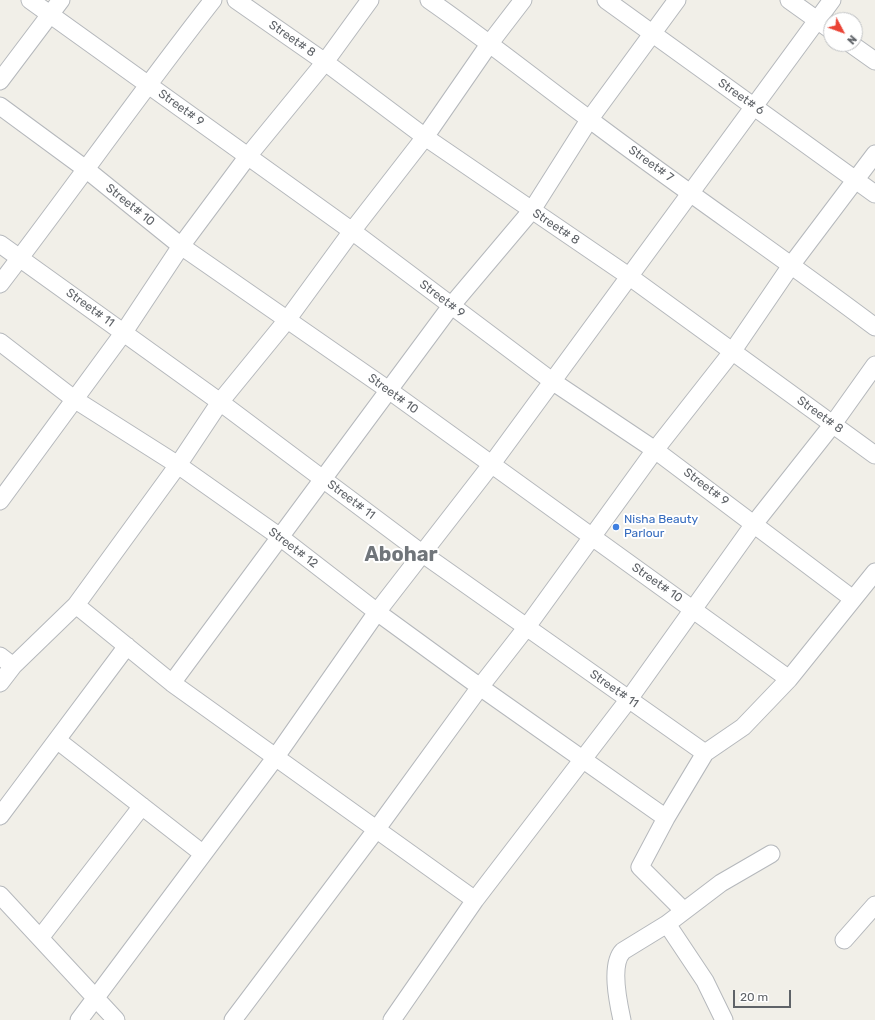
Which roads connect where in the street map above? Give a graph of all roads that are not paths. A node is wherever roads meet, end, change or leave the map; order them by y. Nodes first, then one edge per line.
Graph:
1 (30, 0) edge
2 (61, 0) edge
3 (213, 0) edge
4 (236, 0) edge
5 (370, 0) edge
6 (429, 0) edge
7 (523, 0) edge
8 (606, 0) edge
9 (677, 0) edge
10 (790, 0) edge
11 (832, 0) edge
12 (51, 14) junction
13 (816, 20) junction
14 (823, 25) edge
15 (652, 35) junction
16 (490, 43) junction
17 (862, 52) edge
18 (875, 61) edge
19 (325, 62) junction
20 (0, 81) edge
21 (148, 84) junction
22 (753, 105) junction
23 (0, 106) edge
24 (589, 120) junction
25 (425, 137) junction
26 (875, 154) edge
27 (248, 156) junction
28 (87, 170) junction
29 (855, 180) junction
30 (690, 192) junction
31 (875, 194) edge
32 (532, 210) junction
33 (352, 231) junction
34 (0, 244) edge
35 (181, 246) junction
36 (20, 258) junction
37 (792, 264) junction
38 (630, 276) junction
39 (0, 284) edge
40 (451, 306) junction
41 (287, 320) junction
42 (875, 327) edge
43 (124, 332) junction
44 (0, 342) edge
45 (732, 352) junction
46 (875, 365) edge
47 (552, 381) junction
48 (390, 391) junction
49 (74, 399) junction
50 (220, 402) junction
51 (833, 424) junction
52 (655, 450) junction
53 (875, 455) edge
54 (178, 465) junction
55 (491, 465) junction
56 (323, 479) junction
57 (0, 501) edge
58 (754, 524) junction
59 (280, 537) junction
60 (591, 537) junction
61 (423, 554) junction
62 (875, 572) edge
63 (853, 599) junction
64 (76, 605) junction
65 (694, 609) junction
66 (377, 612) junction
67 (526, 628) junction
68 (127, 646) junction
69 (7, 661) edge
70 (789, 679) junction
71 (0, 683) edge
72 (172, 683) junction
73 (480, 687) junction
74 (629, 699) junction
75 (57, 740) junction
76 (705, 753) junction
77 (274, 758) junction
78 (582, 759) junction
79 (142, 806) junction
80 (0, 816) edge
81 (666, 818) junction
82 (376, 830) junction
83 (202, 853) junction
84 (771, 854) dead end
85 (0, 895) edge
86 (475, 900) junction
87 (875, 905) edge
88 (684, 912) junction
89 (667, 924) junction
90 (40, 938) junction
91 (844, 940) dead end
92 (95, 998) junction
93 (78, 1020) edge
94 (116, 1020) edge
95 (233, 1020) edge
96 (392, 1020) edge
97 (622, 1020) edge
98 (724, 1020) edge

1 - 12 street, Street# 9
2 - 12 street
3 - 21 street
4 - 19 street, Street# 8
5 - 19 street
6 - 16 street, Street# 7
7 - 16 street
8 - 15 street, Street# 6
9 - 15 street
10 - 13 street
11 - 13 street
12 - 20 street
12 - 21 street, Street# 9
13 - 14 street
13 - 22 street
15 - 22 street, Street# 6
15 - 24 street
16 - 24 street, Street# 7
16 - 25 street
17 - 18 street
19 - 25 street, Street# 8
19 - 27 street
21 - 27 street, Street# 9
21 - 28 street
22 - 29 street, Street# 6
22 - 30 street
23 - 28 street, Street# 10
24 - 30 street, Street# 7
24 - 32 street
25 - 32 street, Street# 8
25 - 33 street
26 - 29 street
27 - 33 street, Street# 9
27 - 35 street
28 - 35 street, Street# 10
28 - 36 street
29 - 31 street, Street# 6
29 - 37 street
30 - 37 street, Street# 7
30 - 38 street
32 - 38 street, Street# 8
32 - 40 street
33 - 40 street, Street# 9
33 - 41 street
34 - 36 street, Street# 11
35 - 41 street, Street# 10
35 - 43 street
36 - 39 street
36 - 43 street, Street# 11
37 - 42 street, Street# 7
37 - 45 street
38 - 45 street, Street# 8
38 - 47 street
40 - 47 street, Street# 9
40 - 48 street
41 - 48 street, Street# 10
41 - 50 street
43 - 49 street
43 - 50 street, Street# 11
44 - 49 street, Street# 12
45 - 51 street, Street# 8
45 - 52 street
46 - 51 street
47 - 52 street, Street# 9
47 - 55 street
48 - 55 street, Street# 10
48 - 56 street
49 - 54 street, Street# 12
49 - 57 street
50 - 54 street
50 - 56 street, Street# 11
51 - 53 street, Street# 8
51 - 58 street
52 - 58 street, Street# 9
52 - 60 street
54 - 59 street, Street# 12
54 - 64 street
55 - 60 street, Street# 10
55 - 61 street
56 - 59 street
56 - 61 street, Street# 11
58 - 63 street, Street# 9
58 - 65 street
59 - 66 street, Street# 12
59 - 72 street
60 - 65 street, Street# 10
60 - 67 street
61 - 66 street
61 - 67 street, Street# 11
62 - 63 street
63 - 70 street
64 - 68 street
64 - 69 street
65 - 70 street, Street# 10
65 - 74 street
66 - 73 street, Street# 12
66 - 77 street
67 - 73 street
67 - 74 street, Street# 11
68 - 72 street
68 - 75 street
69 - 71 street
70 - 76 street
72 - 77 street
73 - 78 street, Street# 12
73 - 82 street
74 - 76 street, Street# 11
74 - 78 street
75 - 79 street
75 - 80 street
76 - 81 street
77 - 82 street
77 - 83 street
78 - 81 street, Street# 12
78 - 86 street
79 - 83 street
79 - 90 street
81 - 88 street
82 - 86 street
82 - 95 street
83 - 92 street
84 - 88 street
85 - 90 street
86 - 96 street
87 - 91 street
88 - 89 street
89 - 97 street
89 - 98 street
90 - 92 street
92 - 93 street
92 - 94 street

